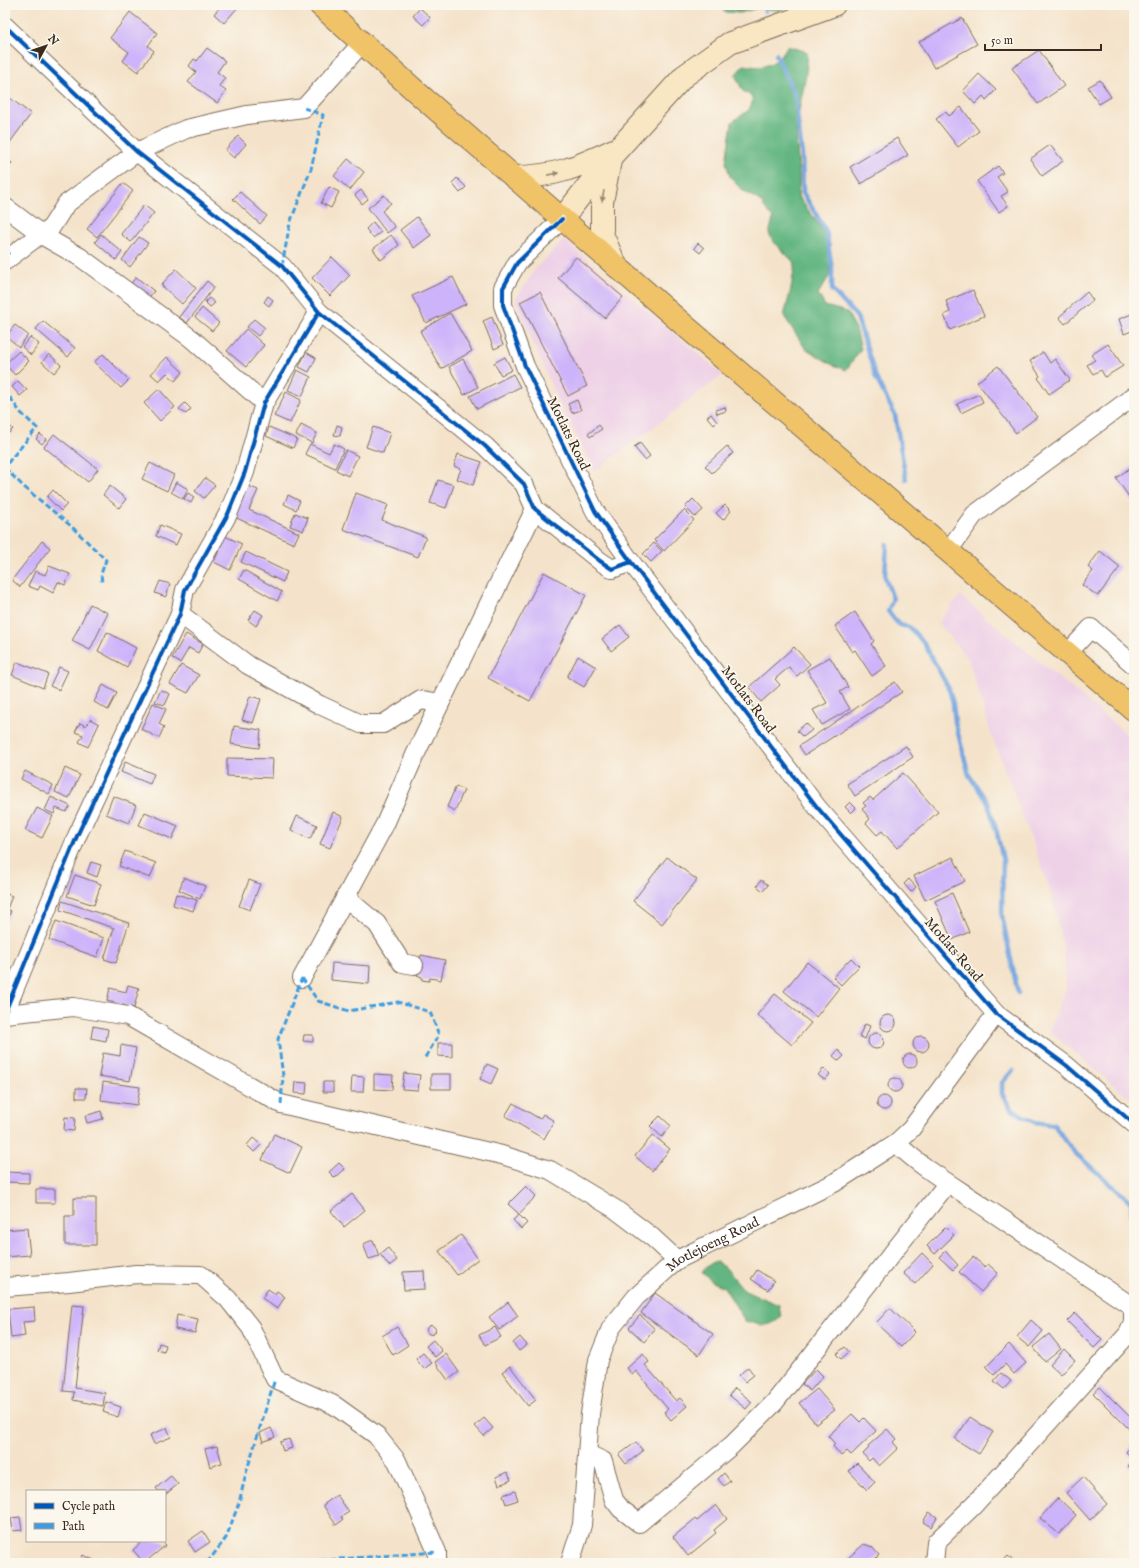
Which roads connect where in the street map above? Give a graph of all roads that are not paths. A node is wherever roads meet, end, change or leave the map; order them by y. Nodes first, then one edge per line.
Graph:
1 (320, 5) edge
2 (834, 5) edge
3 (5, 26) edge
4 (362, 43) junction
5 (137, 152) junction
6 (615, 153) junction
7 (514, 177) junction
8 (5, 207) edge
9 (562, 219) junction
10 (43, 235) junction
11 (5, 261) edge
12 (616, 266) junction
13 (319, 312) junction
14 (1134, 396) edge
15 (264, 403) junction
16 (535, 509) junction
17 (948, 551) junction
18 (631, 562) junction
19 (180, 614) junction
20 (1068, 653) junction
21 (1134, 665) edge
22 (440, 704) junction
23 (1134, 710) edge
24 (345, 897) junction
25 (414, 965) dead end
26 (302, 978) dead end
27 (5, 1013) edge
28 (996, 1014) junction
29 (1134, 1124) edge
30 (896, 1143) junction
31 (947, 1184) junction
32 (677, 1260) junction
33 (5, 1287) edge
34 (588, 1454) junction
35 (437, 1563) edge
36 (570, 1563) edge
37 (934, 1563) edge

1 - 4 main road
2 - 6 main road
3 - 5 street
4 - 5 street
4 - 7 main road
5 - 10 street
5 - 13 street
7 -> 6 main road
6 - 9 main road
6 -> 12 main road
7 - 9 main road
8 - 10 street
9 - 12 main road
9 - 18 street, Motlats Road
10 - 11 street
10 - 15 street
12 - 17 main road
13 - 15 street
13 - 16 street
14 - 17 street
15 - 19 street
16 - 18 street
16 - 22 street
17 - 20 main road
18 - 28 street, Motlats Road
19 - 22 street
19 - 27 street
20 - 21 street
20 - 23 main road
22 - 24 street
24 - 25 street
24 - 26 street
27 - 32 street
28 - 29 street, Motlats Road
28 - 30 street, Motlejoeng Road
30 - 31 street
30 - 32 street, Motlejoeng Road
31 - 34 street
31 - 37 street
32 - 34 street, Motlejoeng Road
33 - 35 street
34 - 36 street, Motlejoeng Road

